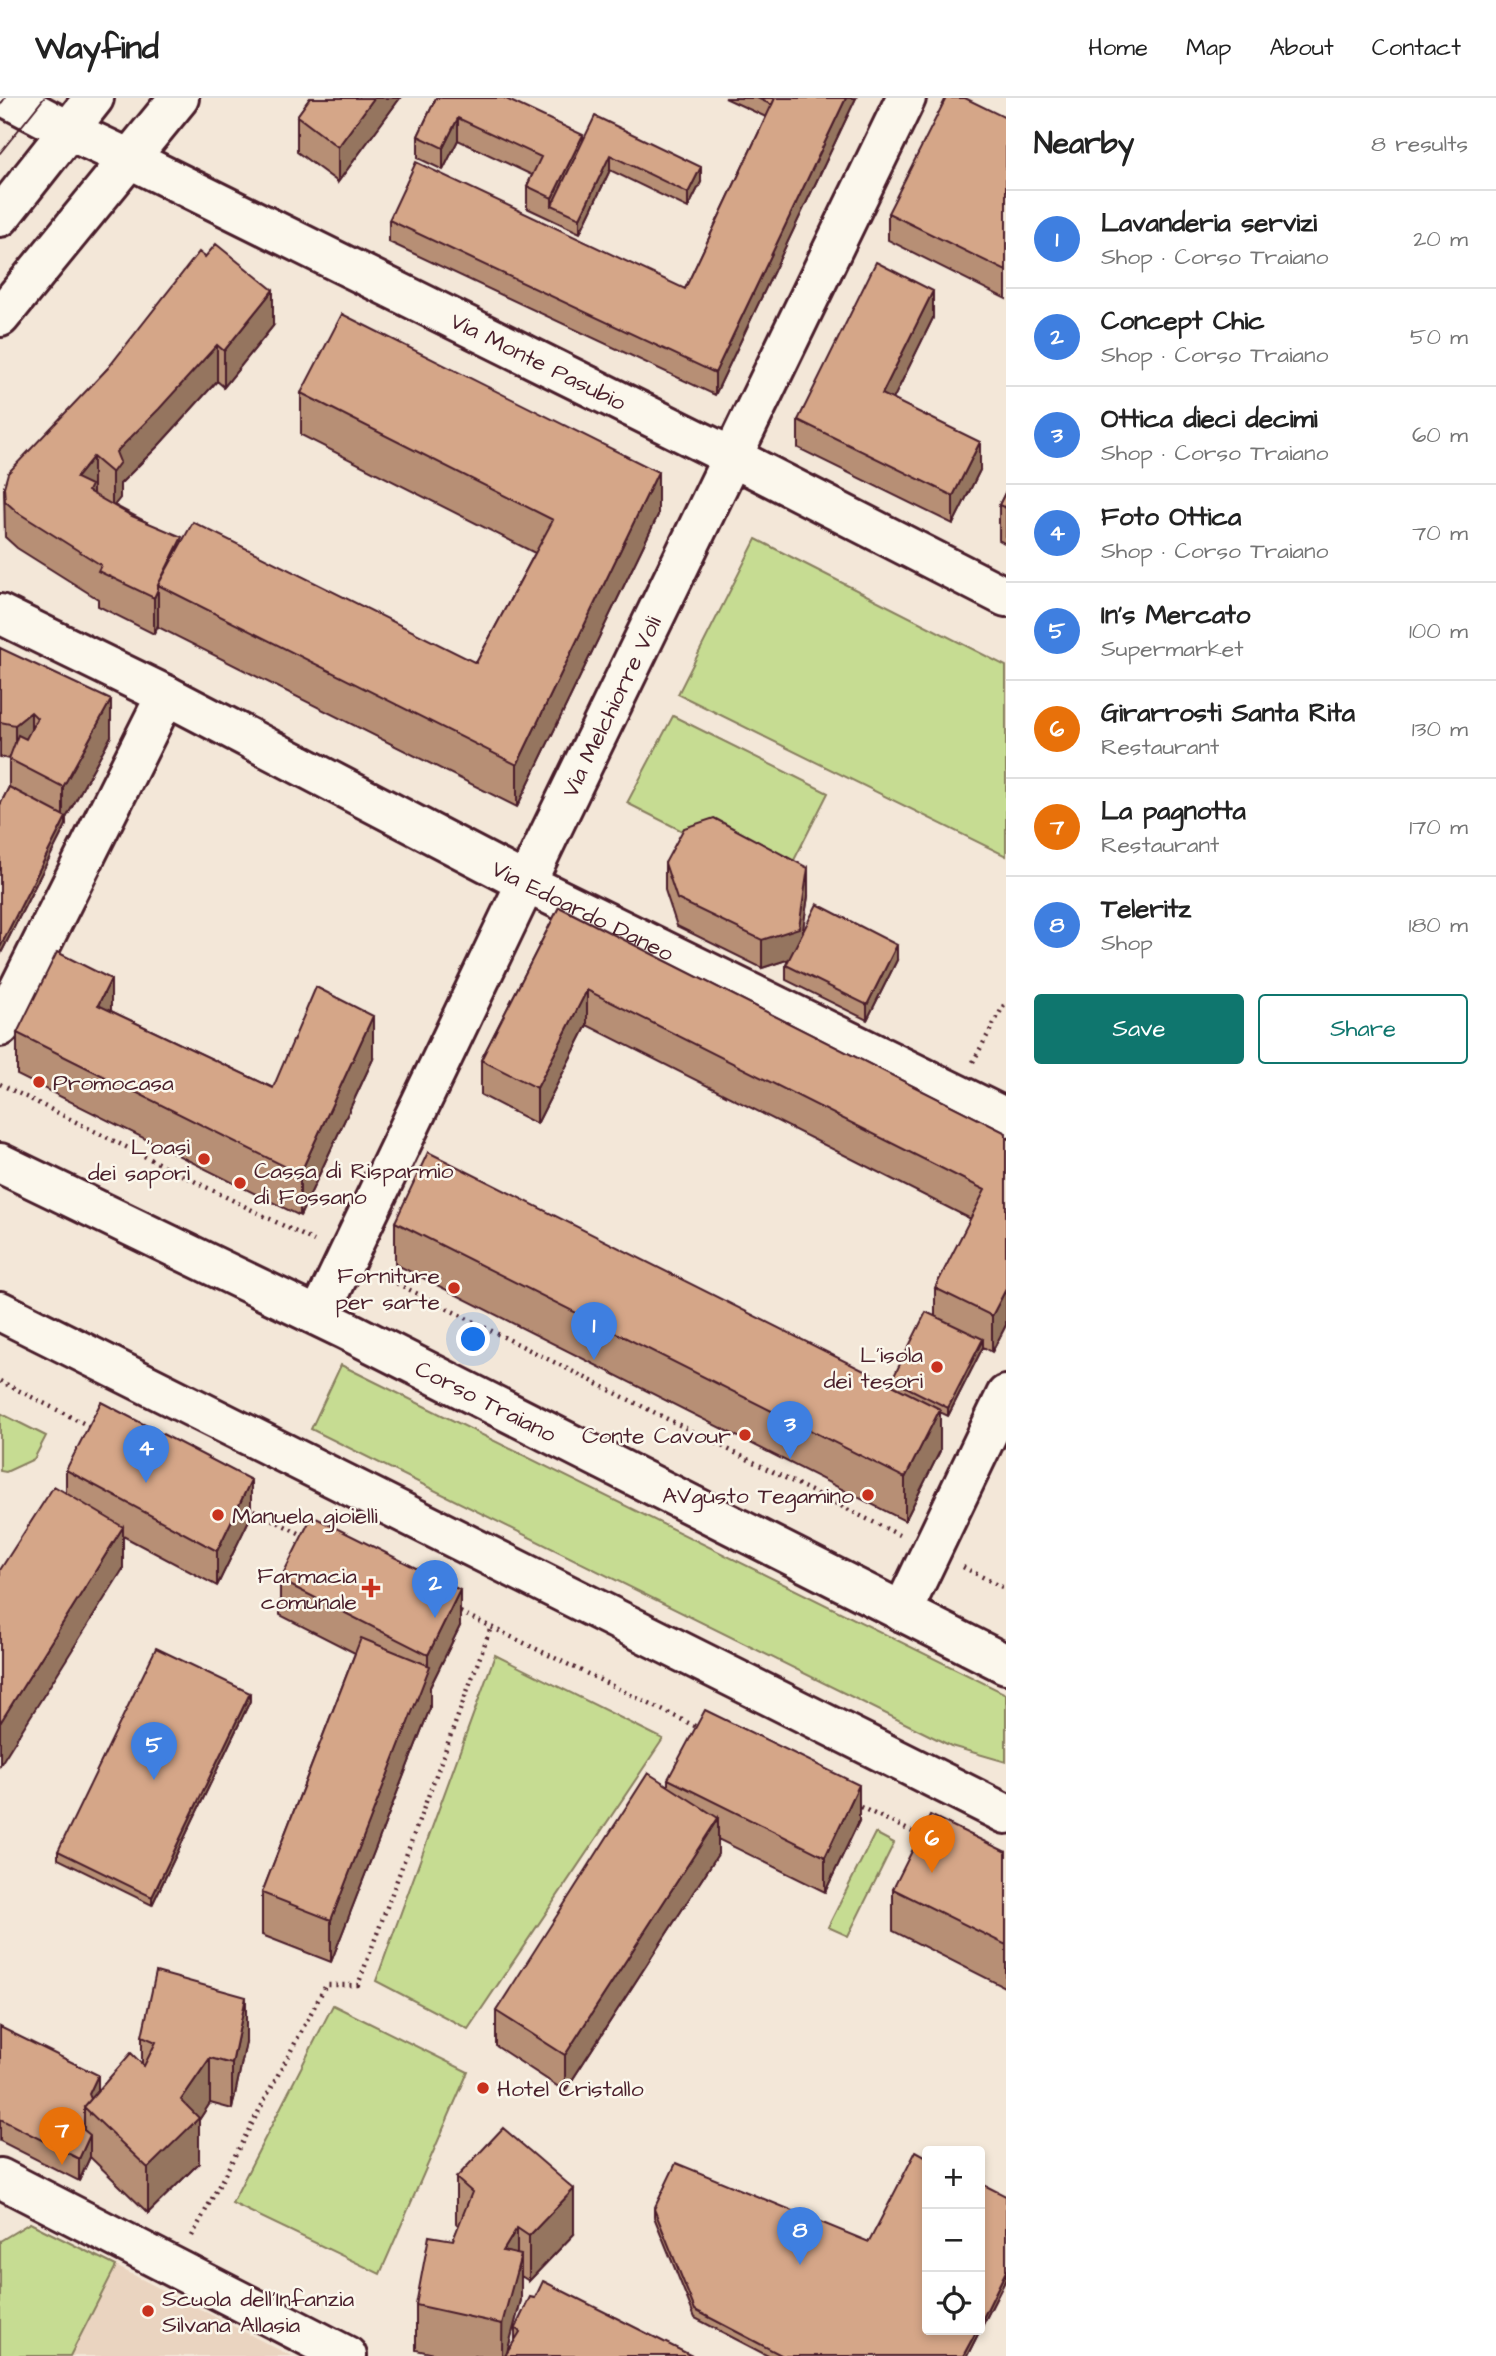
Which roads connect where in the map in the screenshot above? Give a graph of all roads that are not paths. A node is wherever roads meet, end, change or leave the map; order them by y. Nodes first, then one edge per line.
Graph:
1 (7, 98) edge
2 (94, 98) edge
3 (179, 98) edge
4 (906, 98) edge
5 (68, 131) junction
6 (130, 159) junction
7 (0, 218) edge
8 (0, 317) edge
9 (733, 457) junction
10 (1006, 597) edge
11 (0, 614) edge
12 (166, 695) junction
13 (526, 883) junction
14 (0, 1027) edge
15 (1006, 1118) edge
16 (0, 1163) edge
17 (0, 1311) edge
18 (319, 1316) junction
19 (1006, 1395) edge
20 (902, 1612) junction
21 (1006, 1664) edge
22 (930, 1776) junction
23 (1006, 1792) edge
24 (1006, 1814) edge
25 (0, 2178) edge
26 (347, 2356) edge

1 - 5 street, Via Monte Pasubio
2 - 5 street
3 - 6 street
4 - 9 street, Via Melchiorre Voli
5 - 6 street, Via Monte Pasubio
5 - 7 street
6 - 8 street
6 - 9 street, Via Monte Pasubio
9 - 10 street, Via Monte Pasubio
9 - 13 street, Via Melchiorre Voli
11 - 12 street, Via Edoardo Daneo
12 - 13 street, Via Edoardo Daneo
12 - 14 street
13 - 15 street, Via Edoardo Daneo
13 - 18 street, Via Melchiorre Voli
16 - 18 street, Corso Traiano
17 - 22 street
18 - 20 street, Corso Traiano
19 - 20 street
20 - 21 street, Corso Traiano
22 - 23 street
22 - 24 street
25 - 26 street

